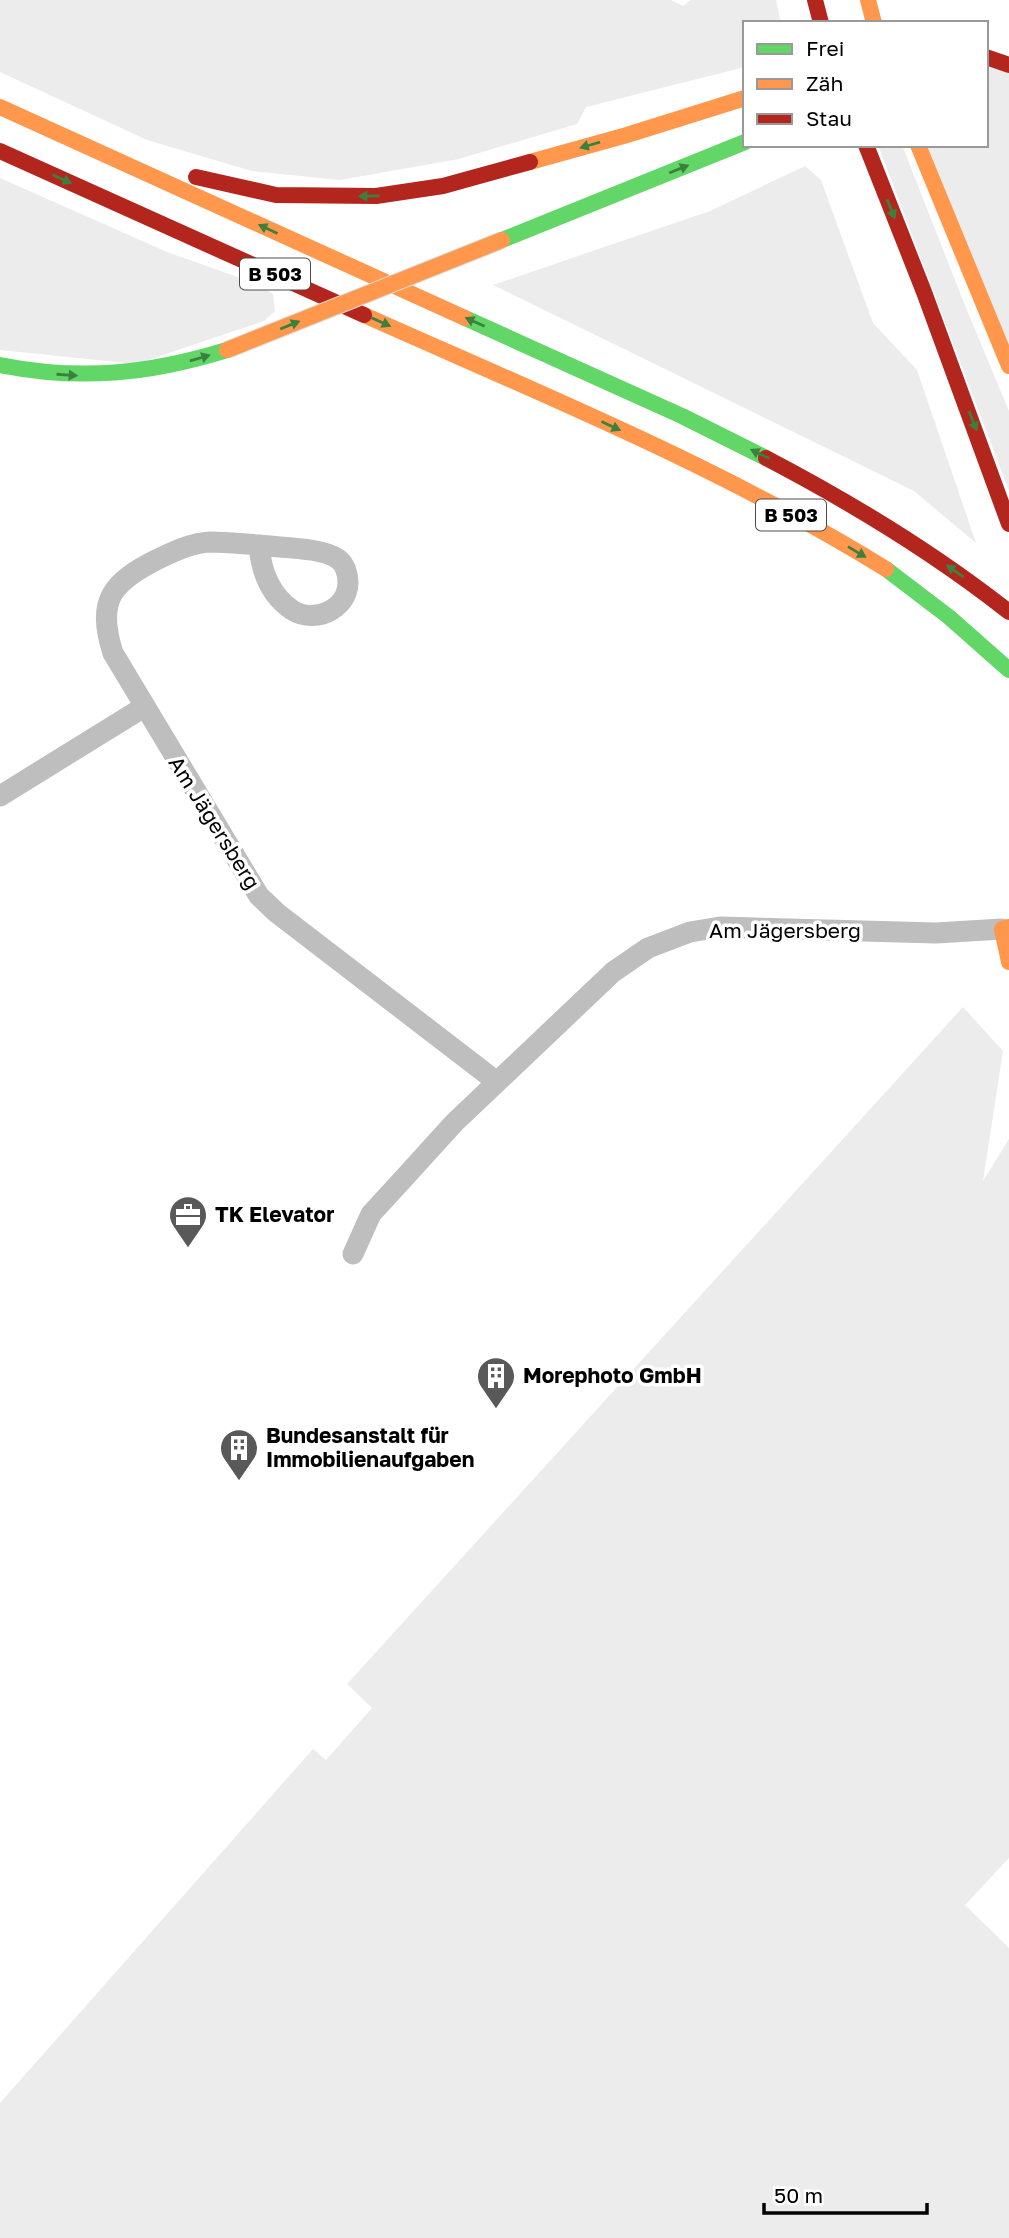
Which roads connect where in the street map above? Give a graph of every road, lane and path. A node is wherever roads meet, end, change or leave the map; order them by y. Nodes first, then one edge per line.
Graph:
1 (816, 0) edge
2 (868, 0) edge
3 (821, 21) edge
4 (873, 21) edge
5 (988, 58) edge
6 (1009, 65) edge
7 (743, 99) edge
8 (0, 107) edge
9 (70, 138) junction
10 (743, 143) edge
11 (867, 147) edge
12 (919, 147) edge
13 (0, 151) edge
14 (0, 365) edge
15 (1009, 366) edge
16 (1009, 524) edge
17 (259, 545) dead end
18 (1009, 612) edge
19 (1009, 670) edge
20 (144, 707) junction
21 (0, 796) edge
22 (1006, 928) edge
23 (1009, 962) edge
24 (497, 1082) junction
25 (353, 1254) dead end

1 - 3 main road
2 - 4 main road
5 - 6 main road
7 -> 9 main road
8 - 9 main road, B 503
18 -> 9 main road, B 503
14 -> 10 main road, bridge
11 -> 16 main road
12 - 15 main road
13 -> 19 main road, B 503
17 - 20 street, Am Jägersberg
20 - 21 street
20 - 24 street, Am Jägersberg
22 - 23 main road
22 - 24 street, Am Jägersberg
24 - 25 street, Am Jägersberg

